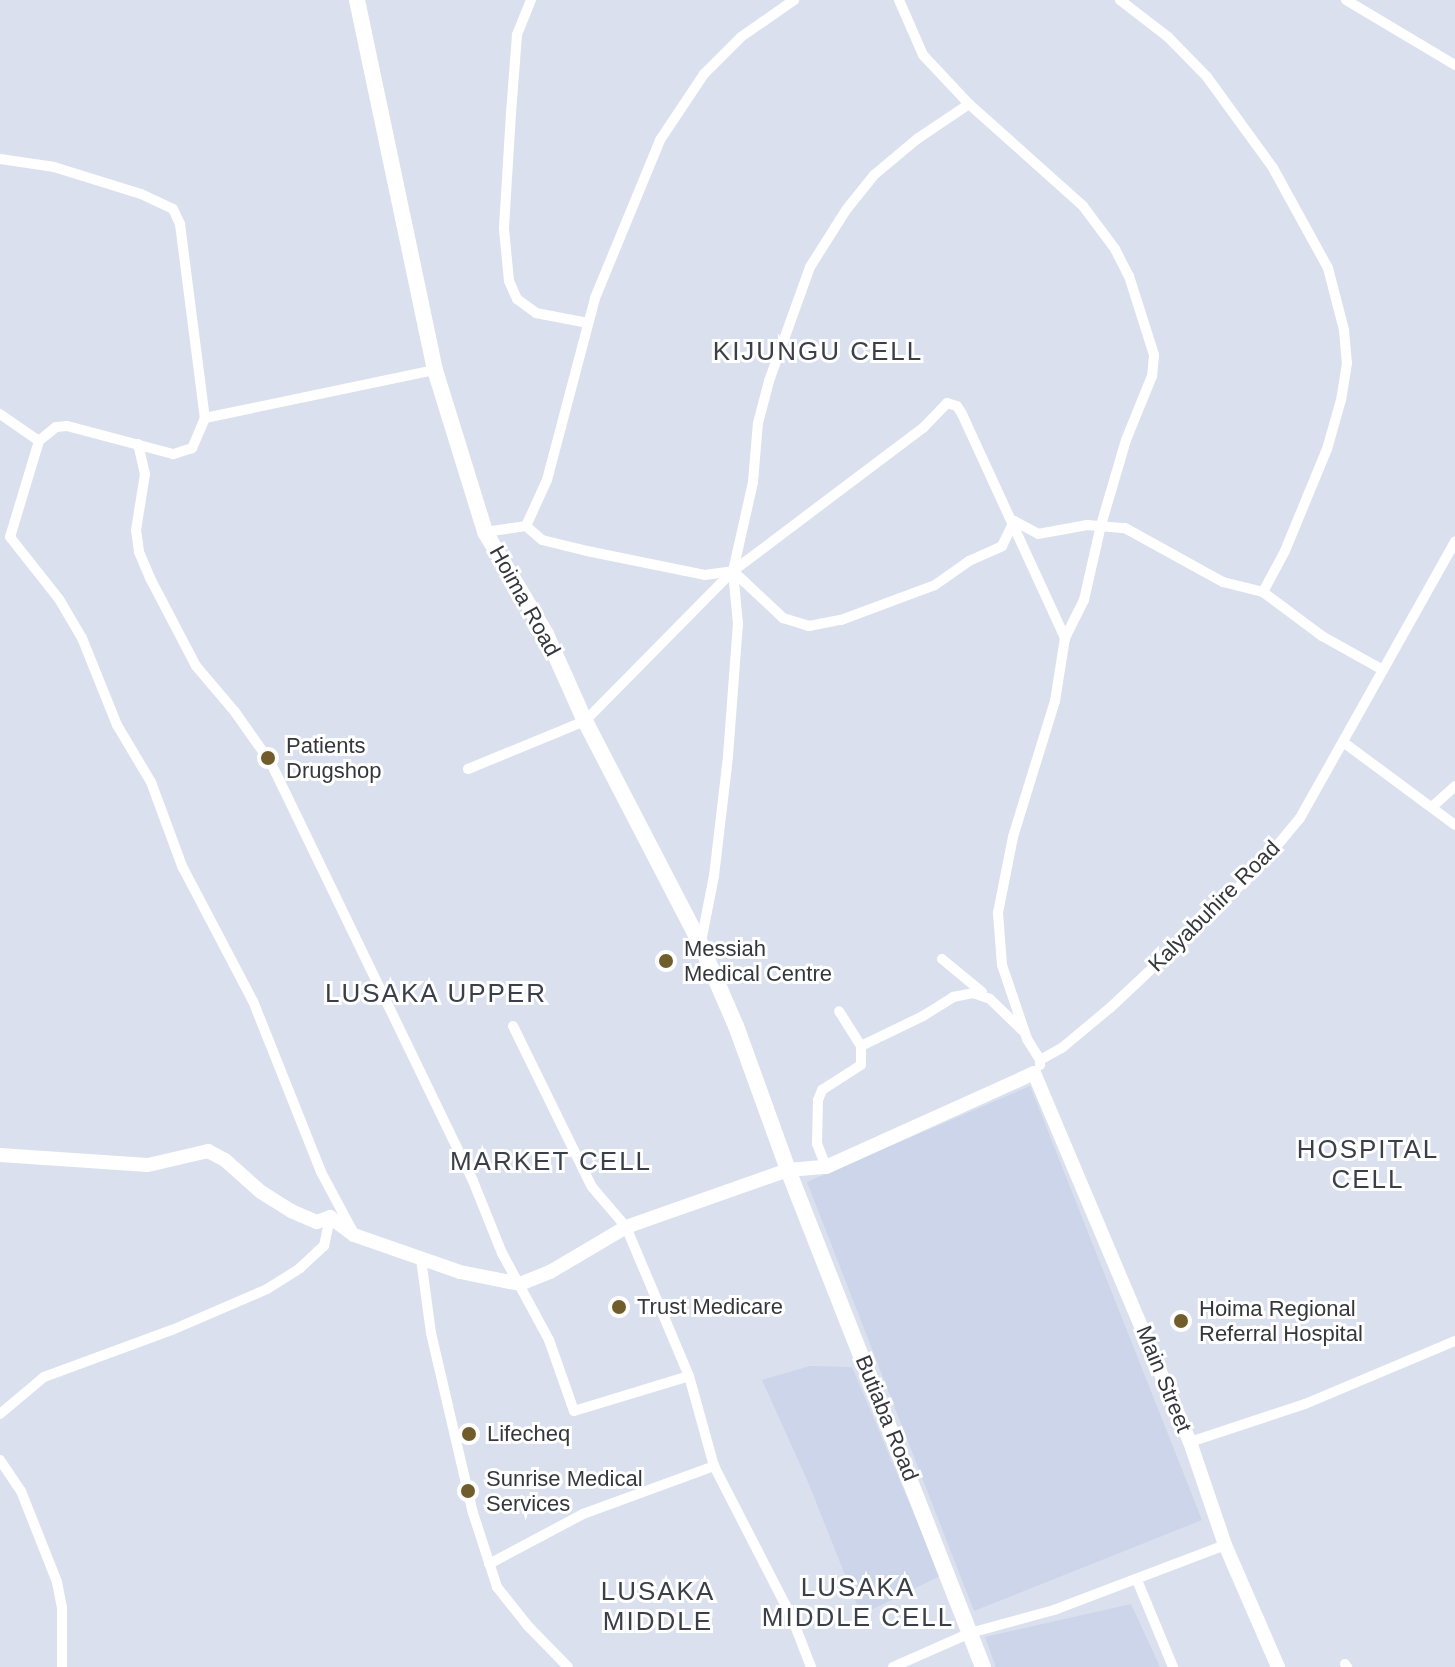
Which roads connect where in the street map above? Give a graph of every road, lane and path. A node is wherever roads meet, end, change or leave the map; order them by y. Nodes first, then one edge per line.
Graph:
1 (357, 0) edge
2 (531, 0) edge
3 (794, 0) edge
4 (899, 0) edge
5 (1120, 0) edge
6 (1346, 0) edge
7 (1455, 65) edge
8 (969, 104) junction
9 (0, 159) edge
10 (588, 323) junction
11 (435, 370) junction
12 (0, 414) edge
13 (205, 418) junction
14 (39, 441) junction
15 (138, 444) junction
16 (1014, 521) junction
17 (1101, 525) junction
18 (526, 526) junction
19 (485, 532) junction
20 (1455, 542) edge
21 (733, 571) junction
22 (1263, 592) junction
23 (1065, 638) junction
24 (1383, 670) junction
25 (585, 721) junction
26 (1343, 742) junction
27 (468, 769) dead end
28 (1455, 786) edge
29 (1433, 806) junction
30 (1455, 825) edge
31 (700, 943) junction
32 (942, 959) dead end
33 (990, 999) junction
34 (839, 1011) dead end
35 (513, 1026) dead end
36 (1025, 1033) junction
37 (861, 1046) junction
38 (1037, 1066) junction
39 (0, 1155) edge
40 (826, 1167) junction
41 (788, 1170) junction
42 (330, 1217) junction
43 (626, 1227) junction
44 (354, 1235) junction
45 (421, 1259) junction
46 (520, 1284) junction
47 (1455, 1341) edge
48 (689, 1376) junction
49 (0, 1414) edge
50 (1190, 1442) junction
51 (0, 1460) edge
52 (714, 1466) junction
53 (1225, 1545) junction
54 (489, 1564) junction
55 (1137, 1580) junction
56 (970, 1633) junction
57 (62, 1667) edge
58 (568, 1667) edge
59 (811, 1667) edge
60 (893, 1667) edge
61 (983, 1667) edge
62 (1173, 1667) edge
63 (1278, 1667) edge

1 - 11 main road, Hoima Road
2 - 10 street
3 - 10 street
4 - 8 street
5 - 22 street
6 - 7 street
8 - 17 street
8 - 21 street
9 - 13 street
10 - 18 street
11 - 13 street
11 - 19 main road, Hoima Road
12 - 14 street
13 - 15 street
14 - 15 street
14 - 44 street
15 - 46 street
16 - 17 street
16 - 21 street
16 - 21 street
16 - 23 street
17 - 22 street
17 - 23 street
18 - 19 street
18 - 21 street
19 - 25 main road, Hoima Road
20 - 24 street, Kalyabuhire Road
21 - 25 street
21 - 31 street
22 - 24 street
23 - 36 street
24 - 26 street, Kalyabuhire Road
25 - 27 street
25 - 31 main road, Hoima Road
26 - 29 street
26 - 38 street, Kalyabuhire Road
28 - 29 street
29 - 30 street
31 - 41 main road, Hoima Road
32 - 33 street
33 - 36 street
33 - 37 street
34 - 37 street
35 - 43 street
36 - 38 street
37 - 40 street
38 - 40 street
38 - 50 street, Main Street
39 - 42 street
40 - 41 street
41 - 43 street
41 - 56 main road, Butiaba Road
42 - 44 street
42 - 49 street
43 - 46 street
43 - 48 street
44 - 45 street
45 - 46 street
45 - 54 street
46 - 48 street
47 - 50 street
48 - 52 street
50 - 53 street, Main Street
51 - 57 street
52 - 54 street
52 - 59 street
53 - 55 street
53 - 63 street, Main Street
54 - 58 street
55 - 56 street
55 - 62 street
56 - 60 street
56 - 61 main road, Butiaba Road

